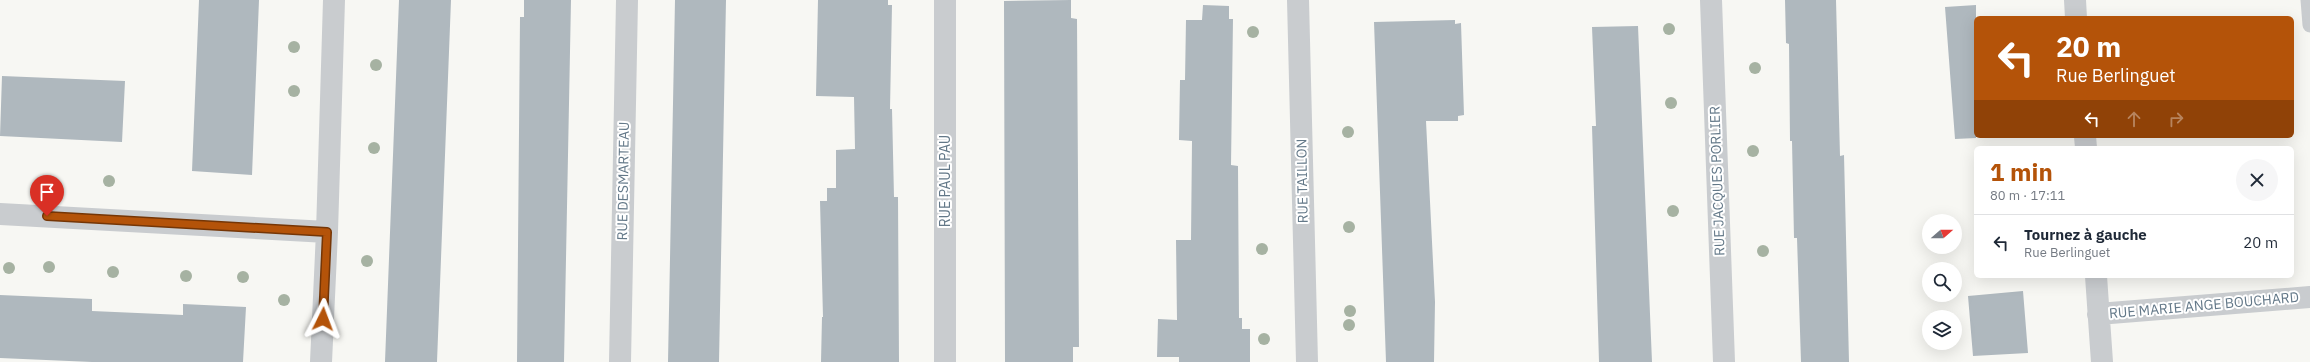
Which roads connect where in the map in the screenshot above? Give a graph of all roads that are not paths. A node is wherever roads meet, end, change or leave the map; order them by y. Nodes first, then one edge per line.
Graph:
1 (334, 0) edge
2 (627, 0) edge
3 (945, 0) edge
4 (1298, 0) edge
5 (1711, 0) edge
6 (2075, 0) edge
7 (2308, 0) edge
8 (2076, 16) edge
9 (2310, 25) edge
10 (0, 214) edge
11 (327, 232) junction
12 (2096, 278) edge
13 (2310, 297) edge
14 (2098, 314) junction
15 (321, 362) edge
16 (620, 362) edge
17 (945, 362) edge
18 (1307, 362) edge
19 (1724, 362) edge
20 (2102, 362) edge

1 - 11 street
2 - 16 street, RUE DESMARTEAU
3 - 17 street, RUE PAUL PAU
4 - 18 street, RUE TAILLON
5 - 19 street, RUE JACQUES PORLIER
6 - 8 street
7 - 9 lane
10 - 11 street
11 - 15 street
12 - 14 street
13 - 14 street, RUE MARIE ANGE BOUCHARD
14 - 20 street

